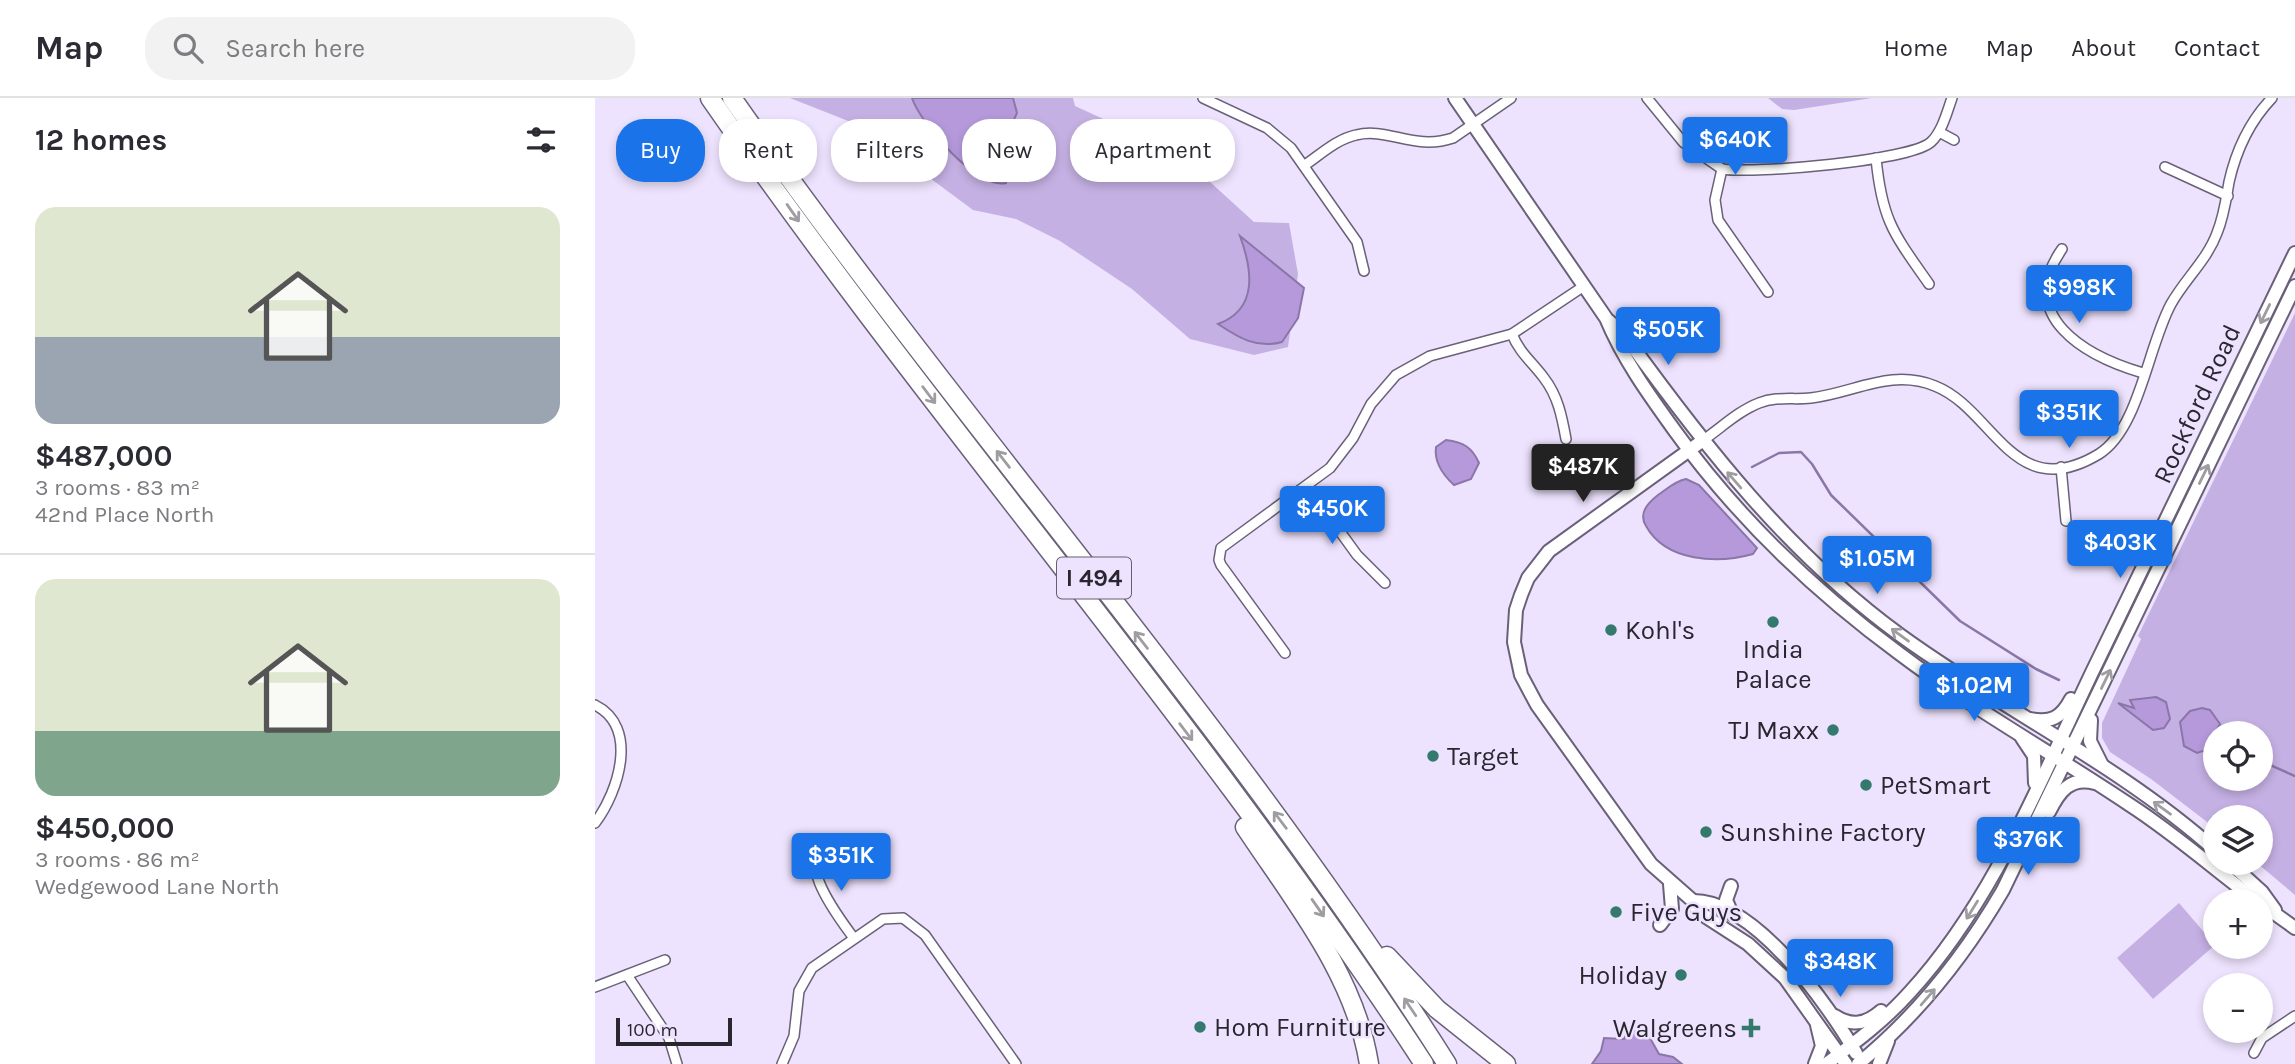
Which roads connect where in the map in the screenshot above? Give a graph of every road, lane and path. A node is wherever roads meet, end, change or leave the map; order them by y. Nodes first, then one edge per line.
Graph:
1 (711, 98) edge
2 (732, 98) edge
3 (1455, 98) edge
4 (1511, 98) edge
5 (1647, 98) edge
6 (1952, 98) edge
7 (2272, 98) edge
8 (1210, 99) edge
9 (1473, 125) junction
10 (1938, 132) junction
11 (1954, 140) dead end
12 (1876, 158) junction
13 (1305, 165) junction
14 (2165, 167) dead end
15 (1722, 169) junction
16 (2228, 196) junction
17 (2062, 248) dead end
18 (2295, 253) edge
19 (1364, 271) dead end
20 (1929, 284) dead end
21 (1584, 286) junction
22 (2295, 286) edge
23 (1768, 292) dead end
24 (1606, 318) junction
25 (1512, 334) junction
26 (2143, 373) junction
27 (1566, 439) dead end
28 (1702, 442) junction
29 (1689, 450) junction
30 (2060, 467) junction
31 (1307, 486) junction
32 (2066, 521) dead end
33 (1385, 583) dead end
34 (1285, 653) dead end
35 (2097, 663) junction
36 (595, 705) edge
37 (2093, 705) junction
38 (2025, 718) junction
39 (2012, 728) junction
40 (2059, 740) junction
41 (2072, 749) junction
42 (2053, 754) junction
43 (1204, 755) junction
44 (2065, 762) junction
45 (2106, 770) junction
46 (2099, 784) junction
47 (2031, 800) junction
48 (595, 823) edge
49 (2203, 840) edge
50 (834, 841) dead end
51 (2023, 849) junction
52 (1317, 872) junction
53 (2243, 875) edge
54 (1670, 884) junction
55 (1731, 886) dead end
56 (2241, 889) edge
57 (1693, 901) junction
58 (2275, 910) joint
59 (1733, 914) junction
60 (1660, 925) dead end
61 (2295, 928) edge
62 (853, 937) junction
63 (664, 960) dead end
64 (627, 975) junction
65 (595, 987) edge
66 (1913, 989) junction
67 (1829, 1012) junction
68 (1814, 1015) junction
69 (2295, 1016) edge
70 (1890, 1036) junction
71 (1852, 1046) junction
72 (2254, 1053) dead end
73 (1844, 1059) edge
74 (1860, 1063) edge
75 (677, 1064) edge
76 (782, 1064) edge
77 (1016, 1064) edge
78 (1369, 1064) edge
79 (1424, 1064) edge
80 (1447, 1064) edge
81 (1506, 1064) edge
82 (1815, 1064) edge
83 (1826, 1064) edge
84 (1879, 1064) edge

1 -> 43 highway, I 494
52 -> 2 highway, I 494
3 - 9 main road
4 - 9 street
5 - 15 street
6 - 10 street
7 - 16 street
8 - 13 street
9 - 13 street
9 - 21 main road
10 - 11 street
10 - 12 street
12 - 15 street
12 - 20 street
13 - 19 street
14 - 16 street
15 - 23 street
16 - 26 street
17 - 26 street
18 -> 35 main road, Rockford Road
21 - 24 main road
21 - 25 street
37 -> 22 main road, Rockford Road
24 - 28 main road
24 - 29 main road
25 - 27 street
25 - 31 street
26 - 30 street
28 - 29 main road
28 - 30 street
38 -> 28 main road
29 - 39 main road
29 - 54 main road
30 - 32 street
31 - 33 street
31 - 34 street
35 - 38 main road
35 - 40 main road, Rockford Road
36 - 48 street
37 - 41 main road, Rockford Road
37 - 45 main road
38 - 40 main road
39 - 42 main road
39 - 47 main road
40 - 41 main road
40 - 42 main road, Rockford Road
41 - 44 main road, Rockford Road
41 - 45 main road
42 - 44 main road
42 - 47 main road, Rockford Road
43 - 78 highway
43 -> 79 highway, I 494
44 - 46 main road
44 - 51 main road, Rockford Road
49 -> 45 main road
46 - 51 main road
46 - 56 main road
47 -> 66 main road, Rockford Road
50 - 62 street
70 -> 51 main road, Rockford Road
80 -> 52 highway, I 494
52 - 81 highway
53 - 58 main road
54 - 57 main road
54 - 60 main road
55 - 59 main road
57 - 59 main road
57 - 68 main road
58 - 61 main road
59 - 67 main road
62 - 76 street
62 - 77 street
63 - 64 street
64 - 65 street
64 - 75 street
66 - 67 main road
66 - 71 main road, Rockford Road
67 - 71 main road
68 - 73 main road
68 - 82 main road
69 - 72 street
70 - 74 main road, Rockford Road
70 - 84 main road
71 - 73 main road, Rockford Road
71 - 74 main road
73 - 83 main road, Rockford Road

